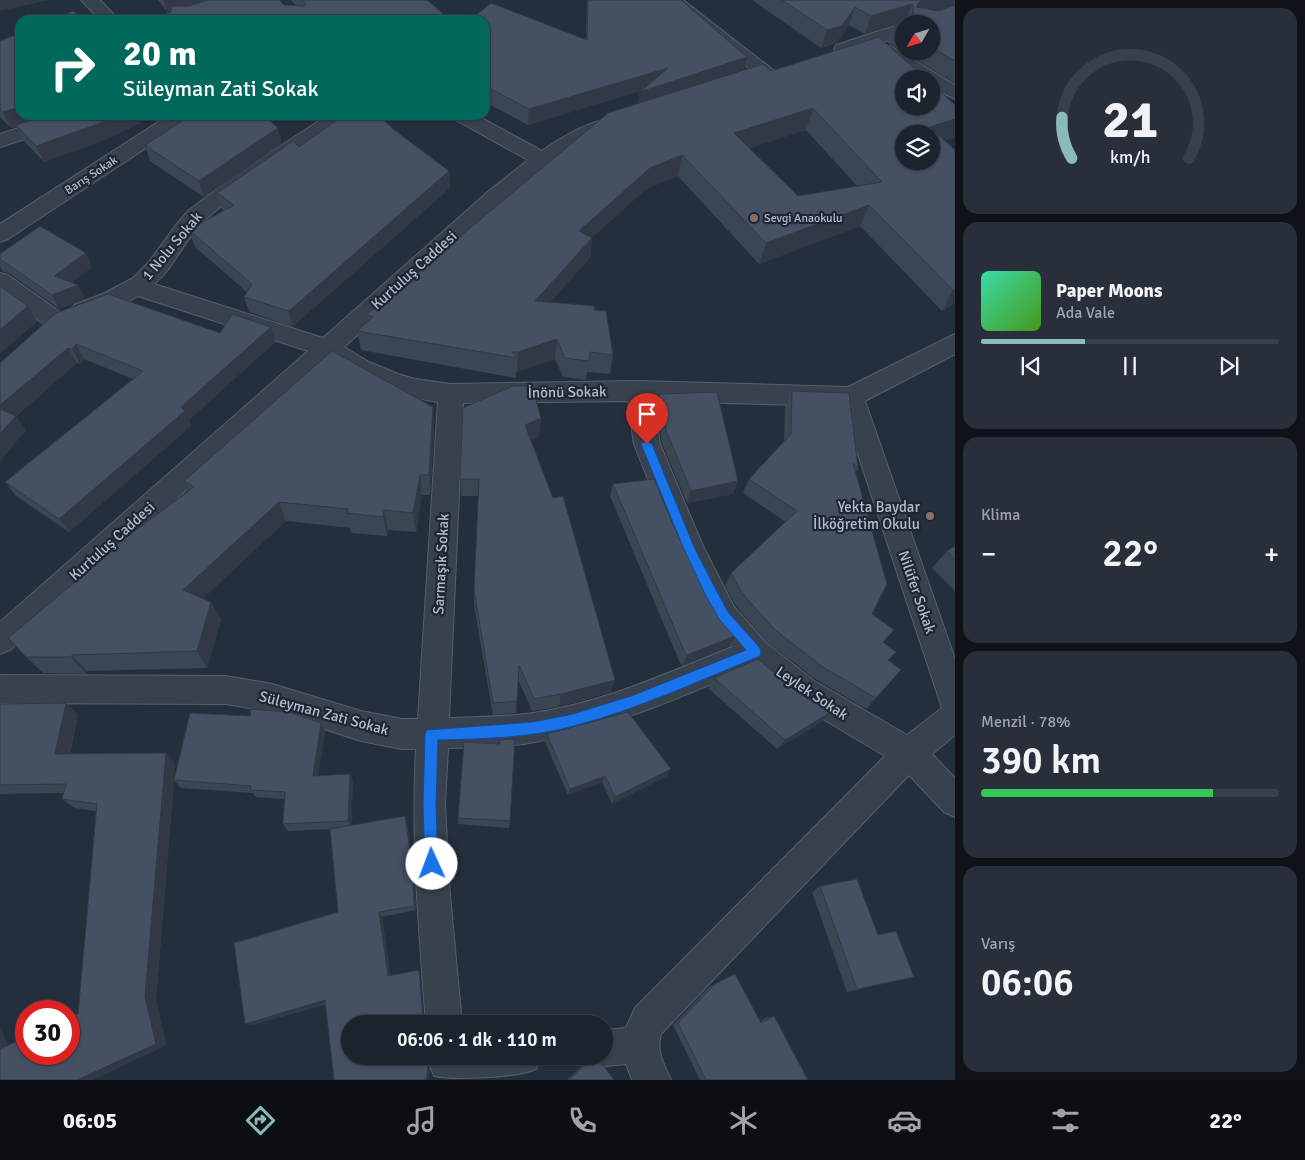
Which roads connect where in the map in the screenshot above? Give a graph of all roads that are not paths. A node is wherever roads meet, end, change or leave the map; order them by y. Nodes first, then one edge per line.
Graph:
1 (90, 0) edge
2 (672, 0) edge
3 (105, 15) edge
4 (895, 32) edge
5 (868, 41) junction
6 (822, 56) edge
7 (916, 70) edge
8 (738, 82) edge
9 (940, 84) edge
10 (955, 93) edge
11 (635, 117) edge
12 (65, 120) edge
13 (175, 120) edge
14 (335, 120) edge
15 (470, 120) edge
16 (0, 142) edge
17 (541, 159) junction
18 (0, 234) edge
19 (0, 281) edge
20 (136, 287) junction
21 (955, 343) edge
22 (326, 348) junction
23 (639, 391) junction
24 (451, 394) junction
25 (851, 397) junction
26 (0, 641) edge
27 (755, 652) junction
28 (0, 689) edge
29 (955, 703) edge
30 (955, 716) edge
31 (432, 734) junction
32 (909, 753) junction
33 (955, 801) edge
34 (443, 1015) edge
35 (622, 1047) edge
36 (461, 1065) edge
37 (447, 1067) edge
38 (652, 1080) edge

1 - 3 street
2 - 8 street
4 - 5 street
5 - 6 street
5 - 7 street
9 - 10 street
11 - 17 street, Kurtuluş Caddesi
12 - 16 street
13 - 18 street, Barış Sokak
14 - 20 street, 1 Nolu Sokak
15 - 17 street
17 - 22 street, Kurtuluş Caddesi
19 - 20 street, 1 Nolu Sokak
20 - 22 street, İnönü Sokak
21 - 25 street, İnönü Sokak
22 - 24 street, İnönü Sokak
22 - 26 street, Kurtuluş Caddesi
23 - 24 street, İnönü Sokak
23 - 25 street, İnönü Sokak
23 - 27 street, Leylek Sokak
24 - 31 street, Sarmaşık Sokak
25 - 29 street, Nilüfer Sokak
27 - 31 street, Süleyman Zati Sokak
27 - 32 street, Leylek Sokak
28 - 31 street, Süleyman Zati Sokak
30 - 32 street
31 - 34 street, Sarmaşık Sokak
32 - 33 street, Leylek Sokak
32 - 35 street
35 - 38 street
36 - 37 street

